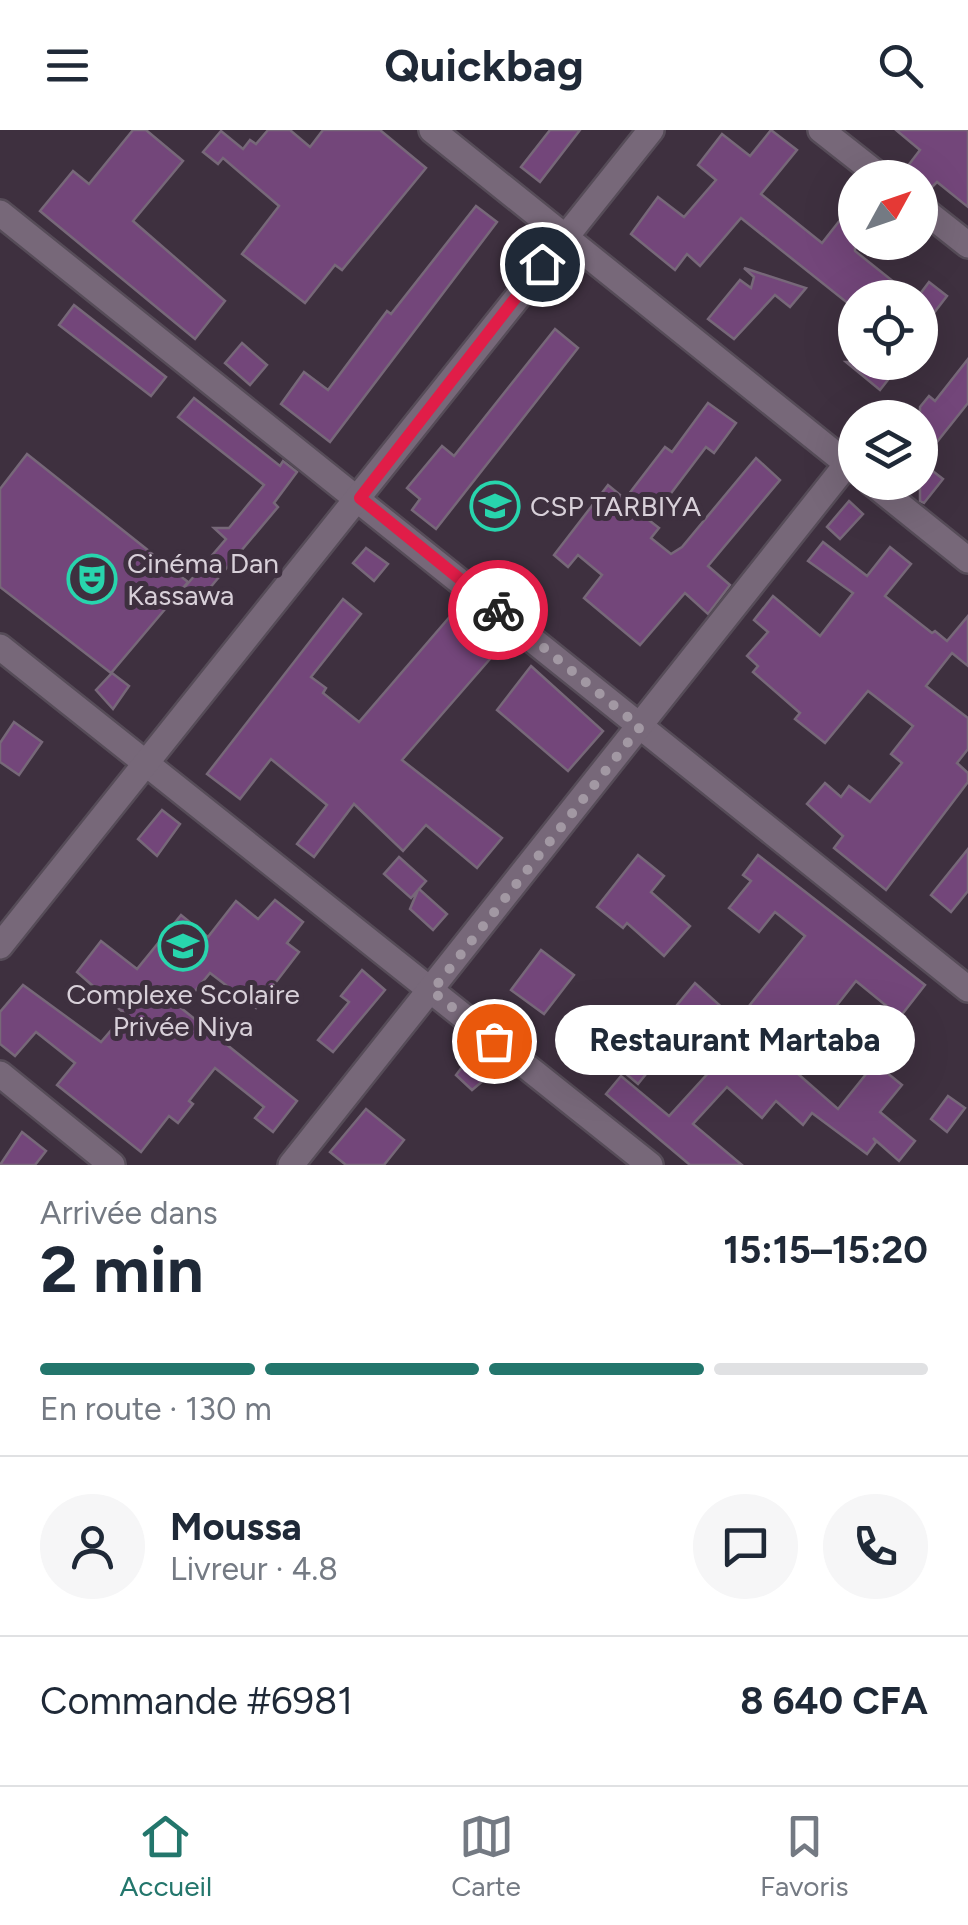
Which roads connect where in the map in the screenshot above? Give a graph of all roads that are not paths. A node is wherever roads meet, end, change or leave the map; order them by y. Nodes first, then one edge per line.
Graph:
1 (432, 130) edge
2 (651, 130) edge
3 (821, 130) edge
4 (859, 160) edge
5 (0, 214) edge
6 (938, 222) edge
7 (565, 235) junction
8 (968, 245) edge
9 (838, 456) edge
10 (838, 483) edge
11 (360, 498) junction
12 (893, 500) edge
13 (968, 560) edge
14 (0, 647) edge
15 (640, 727) junction
16 (146, 764) junction
17 (0, 946) edge
18 (968, 989) edge
19 (432, 991) junction
20 (0, 1074) edge
21 (112, 1165) edge
22 (291, 1165) edge
23 (650, 1165) edge

1 - 7 street
2 - 7 street
3 - 4 street
5 - 11 street
6 - 8 street
7 - 9 street
7 - 11 street
10 - 15 street
11 - 15 street
11 - 16 street
12 - 13 street
14 - 16 street
15 - 18 street
15 - 19 street
16 - 17 street
16 - 19 street
19 - 22 street
19 - 23 street
20 - 21 street

